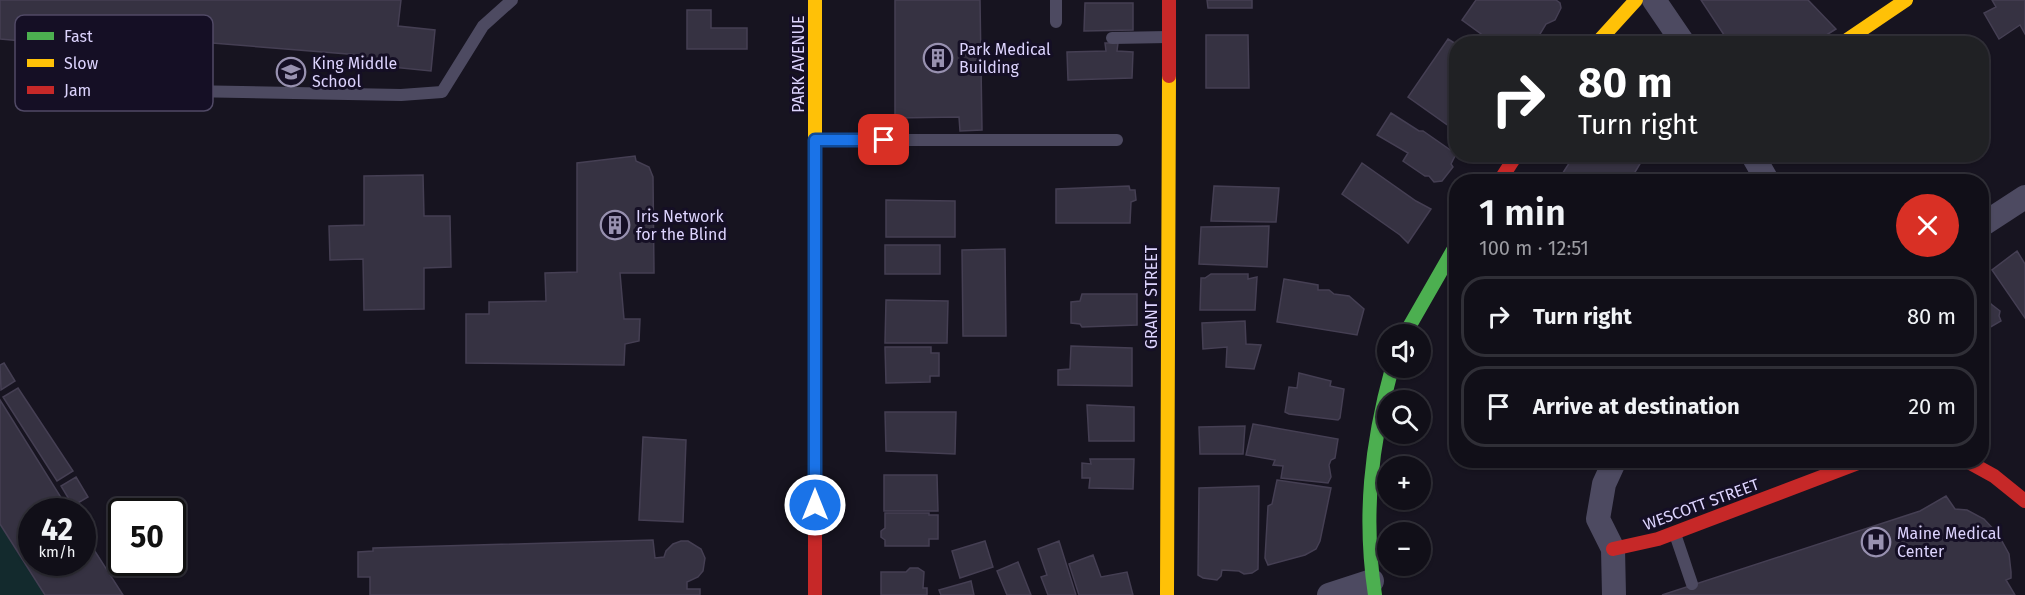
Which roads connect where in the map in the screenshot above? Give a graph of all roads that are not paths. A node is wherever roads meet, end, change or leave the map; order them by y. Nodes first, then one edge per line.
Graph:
1 (512, 0) edge
2 (815, 0) edge
3 (1056, 0) edge
4 (1169, 0) edge
5 (1636, 0) edge
6 (1654, 0) edge
7 (1906, 0) edge
8 (1056, 22) dead end
9 (1603, 36) edge
10 (1679, 36) edge
11 (1852, 36) edge
12 (1169, 37) junction
13 (1112, 38) dead end
14 (213, 92) edge
15 (815, 140) junction
16 (1117, 141) dead end
17 (2025, 197) edge
18 (1989, 220) edge
19 (1449, 257) edge
20 (1410, 324) edge
21 (1389, 378) edge
22 (1611, 468) edge
23 (1845, 468) edge
24 (1980, 468) edge
25 (2025, 501) edge
26 (1675, 533) junction
27 (1613, 549) junction
28 (1692, 584) dead end
29 (1374, 588) edge
30 (815, 595) edge
31 (1167, 595) edge
32 (1329, 595) edge
33 (1614, 595) edge

1 - 14 lane
2 - 15 street, PARK AVENUE
3 - 8 lane
4 - 12 street, GRANT STREET
5 - 9 street
6 - 10 street
7 - 11 street
12 - 13 lane
12 - 31 street, GRANT STREET
15 - 16 lane
15 - 30 street, PARK AVENUE
17 - 18 street
19 - 20 street
21 - 29 street
22 - 27 street
23 - 26 street, WESCOTT STREET
24 - 25 street
26 - 27 street, WESCOTT STREET
26 - 28 lane
27 - 33 street
29 - 32 street

